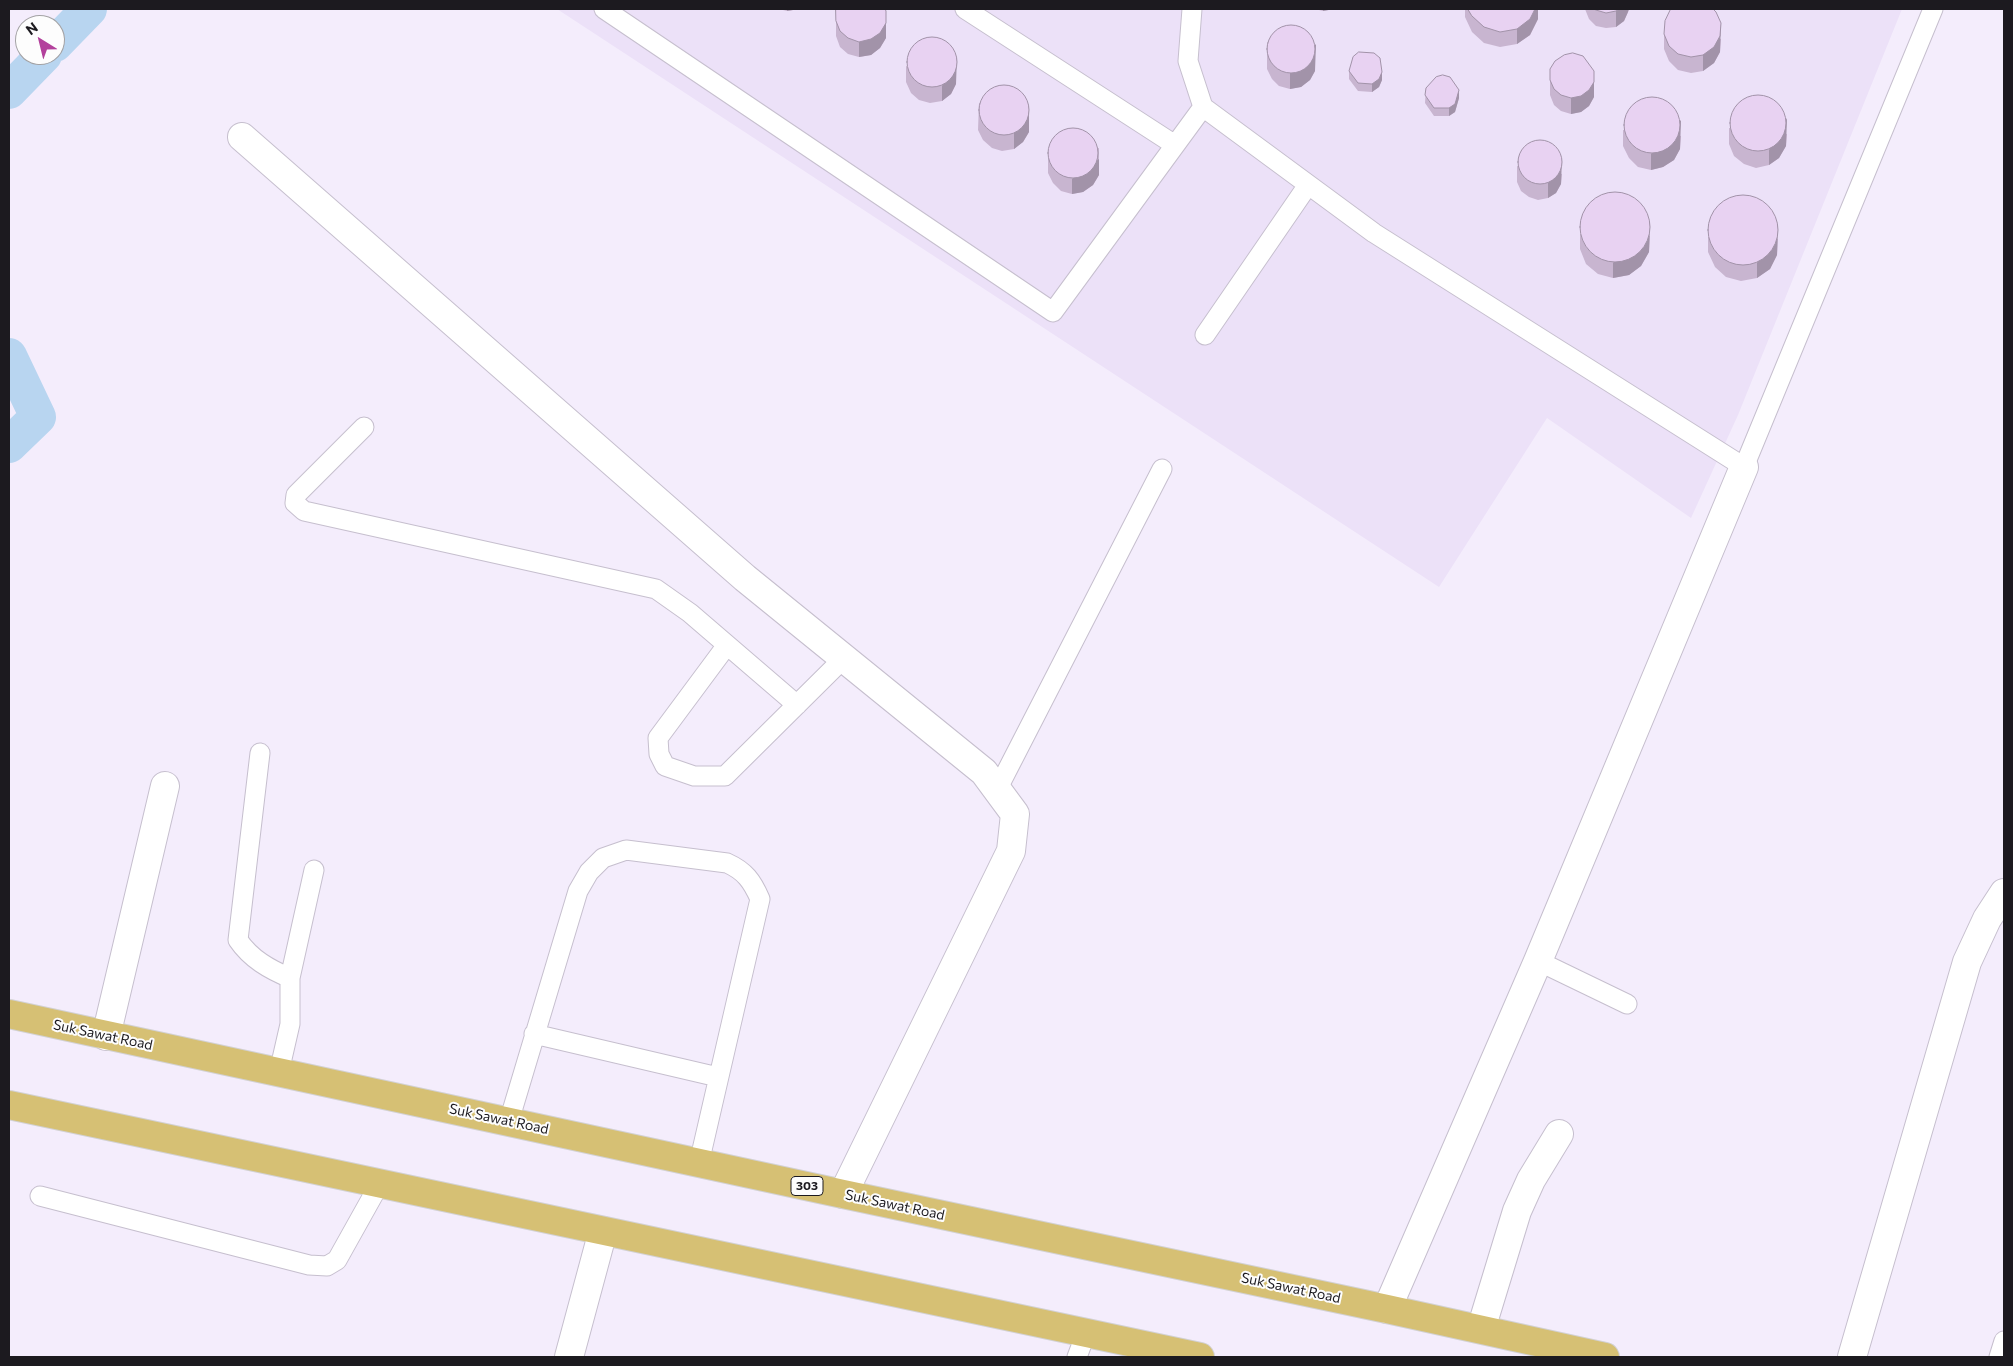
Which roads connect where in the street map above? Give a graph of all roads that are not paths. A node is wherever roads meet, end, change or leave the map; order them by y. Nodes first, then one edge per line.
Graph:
1 (604, 9) edge
2 (964, 9) edge
3 (1192, 9) edge
4 (1931, 9) edge
5 (1203, 107) junction
6 (242, 137) dead end
7 (1175, 145) junction
8 (1308, 185) junction
9 (1205, 335) dead end
10 (364, 427) dead end
11 (1744, 467) junction
12 (1162, 469) dead end
13 (727, 645) junction
14 (844, 658) junction
15 (797, 705) junction
16 (260, 753) dead end
17 (165, 786) dead end
18 (998, 790) junction
19 (314, 870) dead end
20 (2004, 893) edge
21 (1538, 961) junction
22 (290, 978) junction
23 (1627, 1004) dead end
24 (9, 1014) edge
25 (534, 1034) junction
26 (106, 1036) junction
27 (279, 1072) junction
28 (718, 1077) junction
29 (9, 1105) edge
30 (509, 1121) junction
31 (1559, 1134) dead end
32 (699, 1163) junction
33 (380, 1183) junction
34 (843, 1194) junction
35 (40, 1196) dead end
36 (603, 1230) junction
37 (1387, 1308) junction
38 (1481, 1329) junction
39 (2004, 1341) edge
40 (1082, 1345) edge
41 (569, 1357) edge
42 (1200, 1357) edge
43 (1605, 1357) edge
44 (1852, 1357) edge
45 (1999, 1357) edge

1 - 7 lane
2 - 7 lane
3 - 5 lane
4 - 11 lane
5 - 7 lane
5 - 8 lane
6 - 14 street
8 - 9 lane
8 - 11 lane
10 - 13 lane
11 - 21 street
12 - 18 lane
13 - 15 lane
13 - 15 lane
14 - 15 lane
14 - 18 street
16 - 22 lane
17 - 26 street
18 - 34 street
19 - 22 lane
20 - 44 street
21 - 23 lane
21 - 37 street
22 - 27 lane
24 - 26 main road, Suk Sawat Road / 303
25 - 28 lane
25 - 28 lane
25 - 30 lane
26 - 27 main road, Suk Sawat Road / 303
27 - 30 main road, Suk Sawat Road / 303
28 - 32 lane
29 - 33 main road
30 - 32 main road, Suk Sawat Road / 303
31 - 38 street
32 - 34 main road, Suk Sawat Road / 303
33 - 35 lane
33 - 36 main road
34 - 37 main road, Suk Sawat Road / 303
36 - 40 main road
36 - 41 street
37 - 38 main road, Suk Sawat Road / 303
38 - 43 main road, Suk Sawat Road / 303
39 - 45 lane
40 - 42 main road

